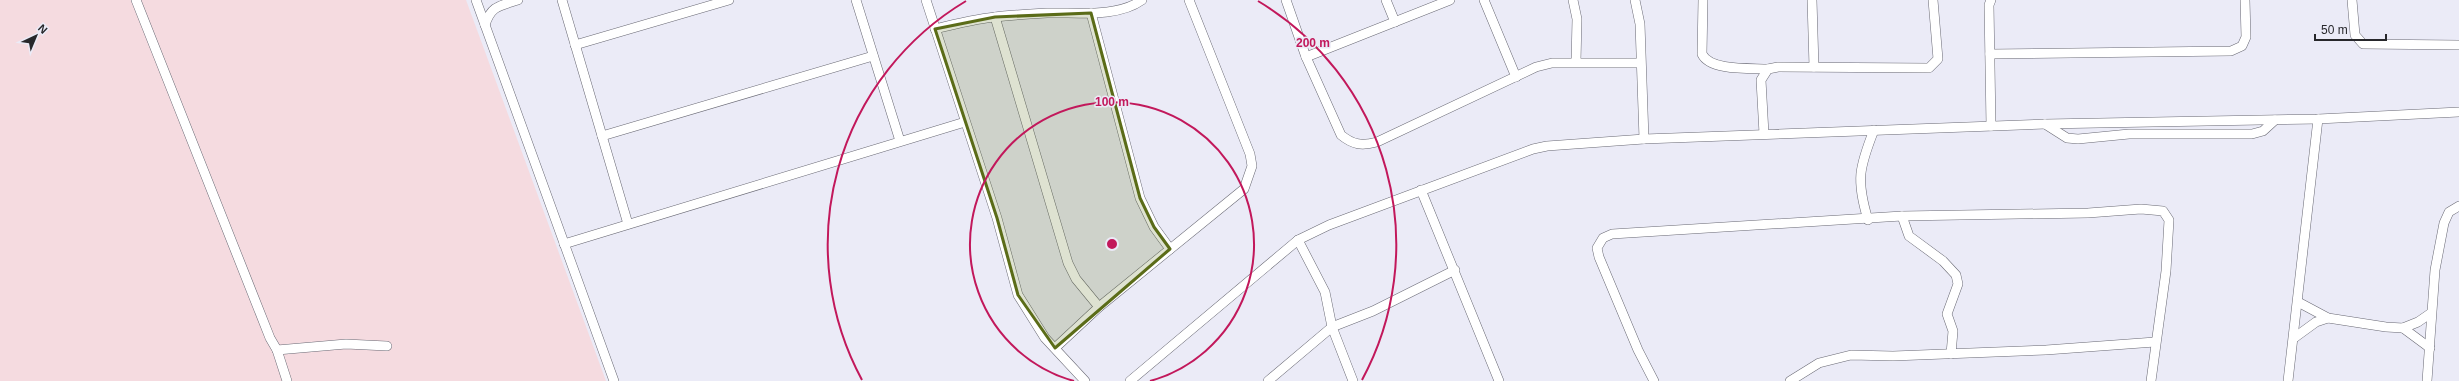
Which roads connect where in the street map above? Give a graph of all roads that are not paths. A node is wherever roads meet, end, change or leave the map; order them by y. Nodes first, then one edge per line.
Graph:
1 (136, 0) edge
2 (476, 0) edge
3 (518, 0) edge
4 (562, 0) edge
5 (729, 0) edge
6 (856, 0) edge
7 (926, 0) edge
8 (1142, 0) edge
9 (1188, 0) edge
10 (1286, 0) edge
11 (1386, 0) edge
12 (1450, 0) edge
13 (1484, 0) edge
14 (1573, 0) edge
15 (1635, 0) edge
16 (1703, 0) edge
17 (1812, 0) edge
18 (1934, 0) edge
19 (1991, 0) edge
20 (2245, 0) edge
21 (2352, 0) edge
22 (1091, 13) junction
23 (995, 17) junction
24 (1395, 22) junction
25 (485, 25) junction
26 (935, 29) junction
27 (575, 45) junction
28 (2459, 45) edge
29 (1990, 54) junction
30 (873, 56) junction
31 (1306, 57) junction
32 (1576, 62) junction
33 (1640, 63) junction
34 (1814, 67) junction
35 (1768, 69) junction
36 (1516, 77) junction
37 (2459, 112) edge
38 (2318, 119) junction
39 (2276, 120) junction
40 (2195, 121) junction
41 (965, 122) junction
42 (2046, 124) junction
43 (1991, 126) junction
44 (1874, 130) junction
45 (1764, 134) junction
46 (2194, 135) junction
47 (602, 136) junction
48 (1644, 138) junction
49 (900, 141) junction
50 (1421, 190) junction
51 (2459, 206) edge
52 (1902, 216) junction
53 (1868, 220) junction
54 (628, 224) junction
55 (1298, 240) junction
56 (564, 244) junction
57 (1170, 249) junction
58 (1455, 270) junction
59 (2298, 302) junction
60 (1099, 307) junction
61 (2431, 313) junction
62 (2328, 318) junction
63 (1332, 327) junction
64 (2402, 328) junction
65 (2294, 338) junction
66 (2155, 342) junction
67 (387, 346) dead end
68 (1055, 348) junction
69 (2430, 348) junction
70 (278, 350) junction
71 (1951, 354) junction
72 (287, 381) edge
73 (614, 381) edge
74 (1085, 381) edge
75 (1130, 381) edge
76 (1268, 381) edge
77 (1353, 381) edge
78 (1499, 381) edge
79 (1654, 381) edge
80 (1790, 381) edge
81 (2151, 381) edge
82 (2288, 381) edge
83 (2427, 381) edge

1 - 70 street
2 - 25 street
3 - 25 street
4 - 27 street
5 - 27 street
6 - 30 street
7 - 26 street
8 - 22 street
9 - 57 street
10 - 31 street
11 - 24 street
12 - 24 street
13 - 36 street
14 - 32 street
15 - 33 street
16 - 35 street
17 - 34 street
18 - 34 street
19 - 29 street
20 - 29 street
21 - 28 street
22 - 23 street
22 - 57 street
23 - 26 street
23 - 60 street
24 - 31 street
25 - 56 street
26 - 41 street
27 - 47 street
29 - 43 street
30 - 47 street
30 - 49 street
31 - 36 street
32 - 33 street
32 - 36 street
33 - 48 street
34 - 35 street
35 - 45 street
37 - 38 street
38 - 39 street
38 - 59 street
39 - 40 street
39 - 46 street
40 - 42 street
40 - 46 street
41 - 49 street
41 - 68 street
42 - 43 street
42 - 46 street
43 - 44 street
44 - 45 street
44 - 53 street
45 - 48 street
47 - 54 street
48 - 50 street
49 - 54 street
50 - 55 street
50 - 58 street
51 - 61 street
52 - 53 street
52 - 66 street
52 - 71 street
53 - 79 street
54 - 56 street
55 - 63 street
55 - 75 street
56 - 73 street
57 - 60 street
58 - 63 street
58 - 78 street
59 - 62 street
59 - 65 street
60 - 68 street
61 - 64 street
61 - 69 street
62 - 64 street
62 - 65 street
63 - 76 street
63 - 77 street
64 - 69 street
65 - 82 street
66 - 71 street
66 - 81 street
67 - 70 street
68 - 74 street
69 - 83 street
70 - 72 street
71 - 80 street

